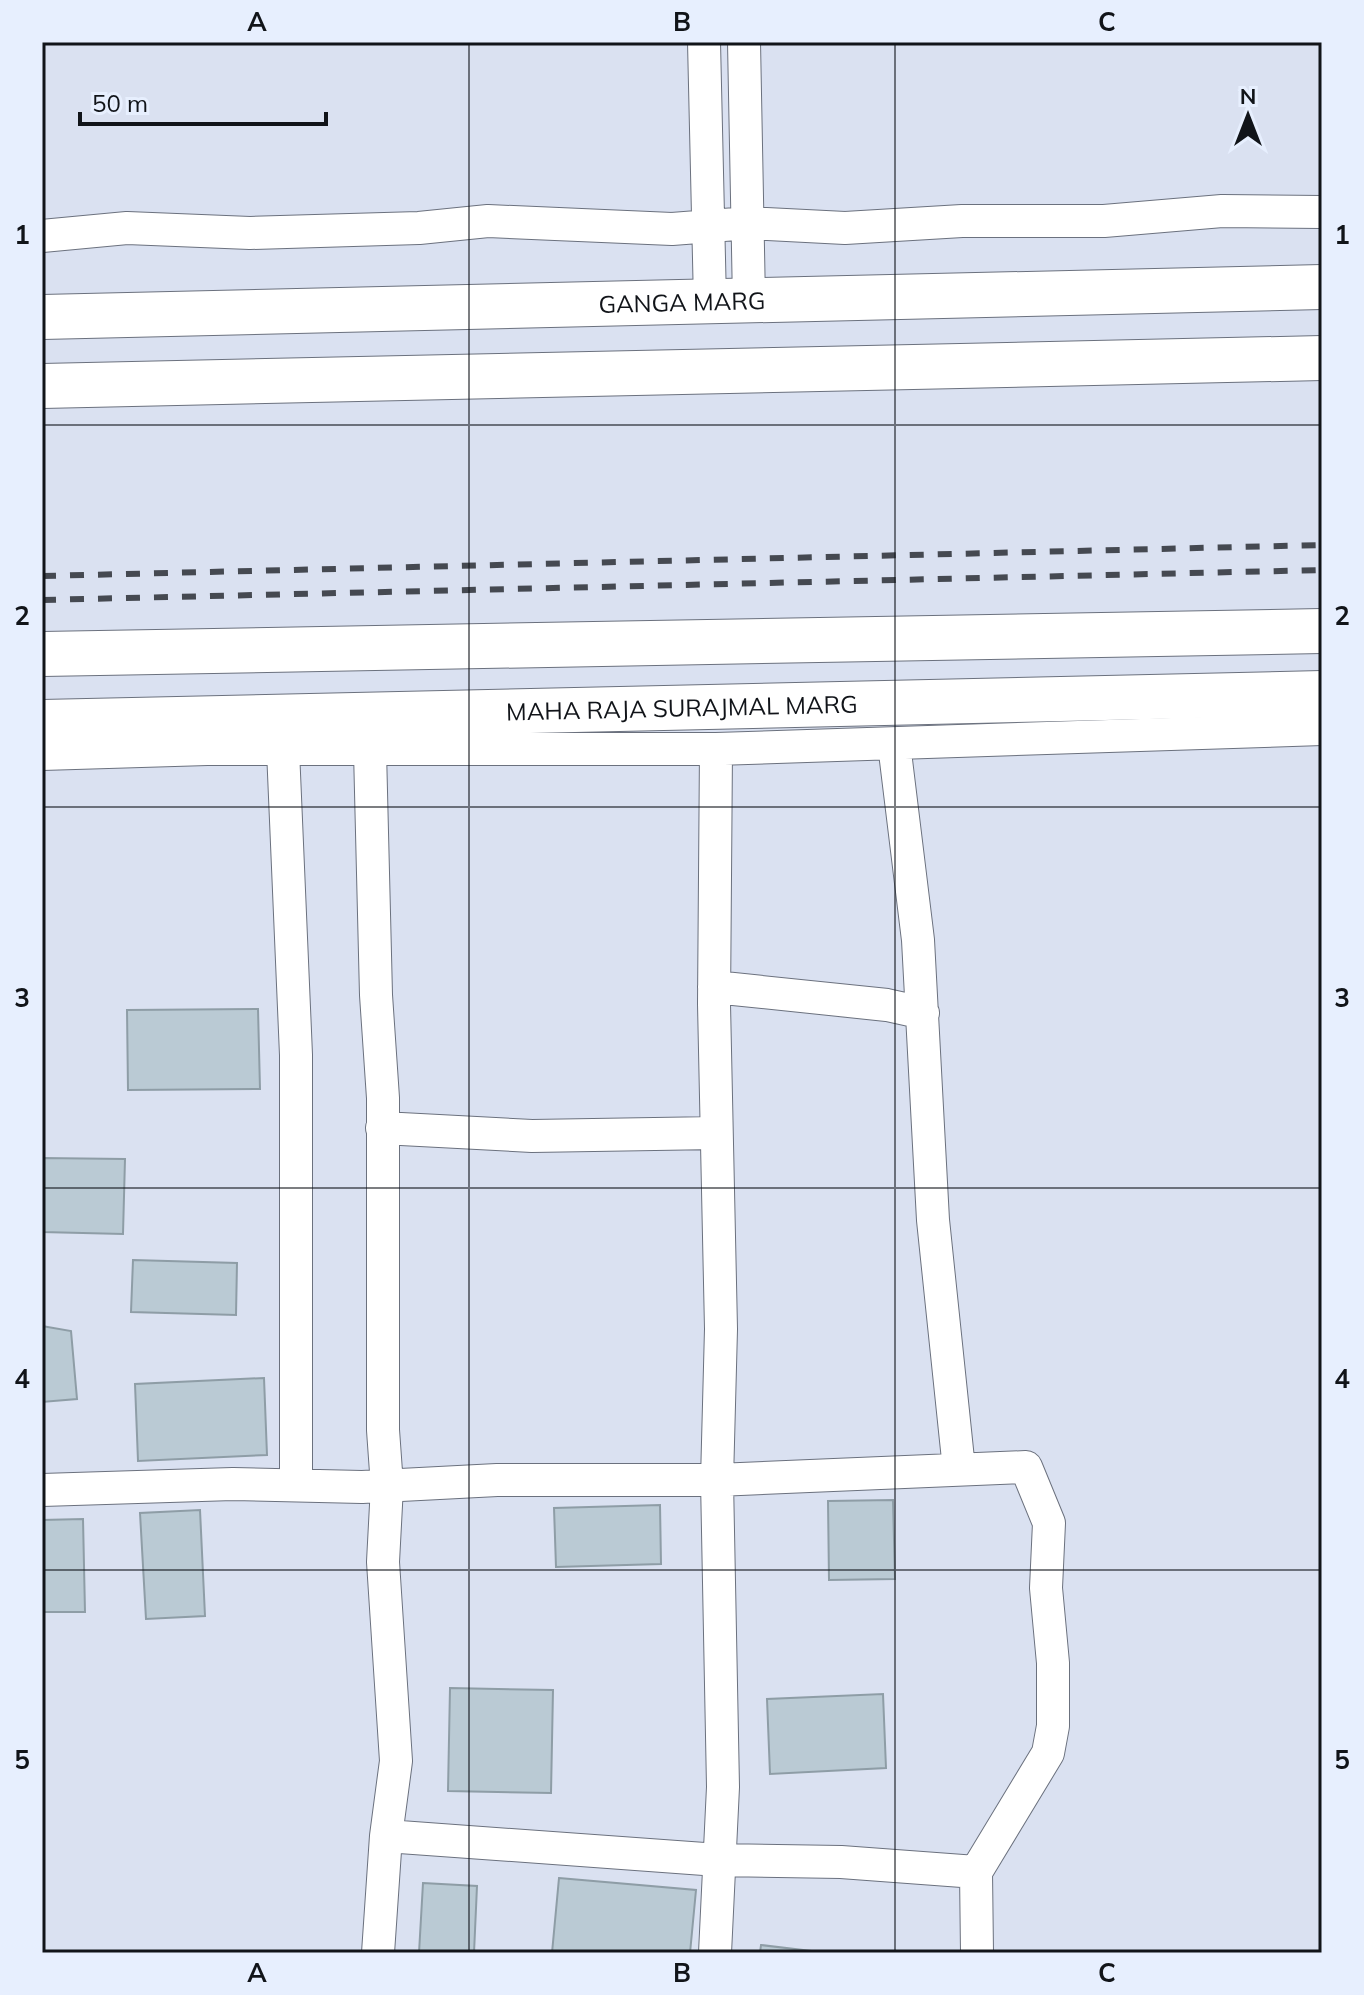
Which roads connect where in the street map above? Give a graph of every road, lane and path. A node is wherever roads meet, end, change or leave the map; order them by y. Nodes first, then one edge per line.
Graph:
1 (704, 42) edge
2 (744, 42) edge
3 (1322, 212) edge
4 (749, 223) junction
5 (709, 224) junction
6 (42, 236) edge
7 (1322, 287) edge
8 (730, 301) junction
9 (42, 317) edge
10 (1322, 358) edge
11 (42, 386) edge
12 (1322, 631) edge
13 (357, 649) junction
14 (42, 654) edge
15 (1322, 693) edge
16 (42, 722) edge
17 (1322, 729) edge
18 (366, 732) junction
19 (894, 744) junction
20 (716, 749) junction
21 (283, 750) junction
22 (42, 754) edge
23 (714, 987) junction
24 (923, 1013) junction
25 (382, 1128) junction
26 (716, 1133) junction
27 (959, 1469) junction
28 (717, 1480) junction
29 (296, 1485) junction
30 (387, 1486) junction
31 (42, 1490) edge
32 (386, 1836) junction
33 (718, 1860) junction
34 (976, 1872) junction
35 (378, 1953) edge
36 (715, 1953) edge
37 (977, 1953) edge

1 - 5 street
2 - 4 street
3 - 4 street
4 - 5 street
4 - 8 street
5 - 6 street
5 - 8 street
7 - 8 street, GANGA MARG
8 - 9 street, GANGA MARG
10 - 11 street
12 - 13 street
13 - 14 street
13 - 18 street
15 - 18 street, MAHA RAJA SURAJMAL MARG
16 - 18 street, MAHA RAJA SURAJMAL MARG
17 - 19 street
18 - 20 street
18 - 21 street
18 - 25 street
19 - 20 street
19 - 24 street
20 - 23 street
21 - 22 street
21 - 29 street
23 - 24 street
23 - 26 street
24 - 27 street
25 - 26 street
25 - 30 street
26 - 28 street
27 - 28 street
27 - 34 street
28 - 30 street
28 - 33 street
29 - 30 street
29 - 31 street
30 - 32 street
32 - 33 street
32 - 35 street
33 - 34 street
33 - 36 street
34 - 37 street

